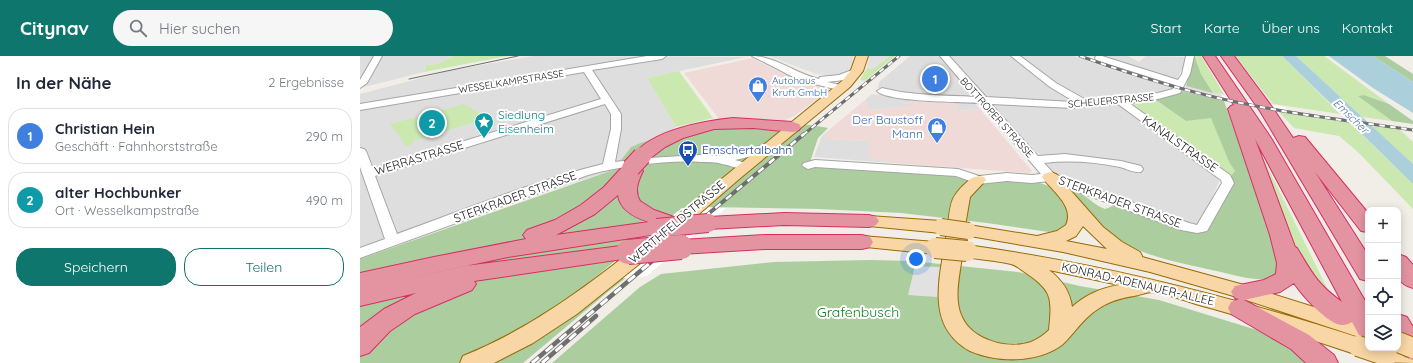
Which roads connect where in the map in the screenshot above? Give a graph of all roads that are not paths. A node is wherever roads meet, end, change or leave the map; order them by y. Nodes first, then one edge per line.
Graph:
1 (378, 56) edge
2 (662, 56) edge
3 (756, 56) edge
4 (862, 56) edge
5 (944, 56) edge
6 (1014, 56) edge
7 (1190, 56) edge
8 (1209, 56) edge
9 (1227, 56) edge
10 (1099, 58) dead end
11 (586, 69) junction
12 (857, 71) junction
13 (789, 72) junction
14 (822, 79) junction
15 (1181, 84) junction
16 (360, 85) edge
17 (844, 86) junction
18 (882, 91) dead end
19 (1232, 92) junction
20 (607, 100) junction
21 (982, 100) junction
22 (1120, 101) junction
23 (1086, 104) junction
24 (360, 107) edge
25 (1267, 110) junction
26 (789, 130) junction
27 (771, 145) junction
28 (360, 151) edge
29 (716, 159) junction
30 (674, 160) junction
31 (1036, 160) junction
32 (639, 162) junction
33 (608, 166) junction
34 (808, 166) dead end
35 (741, 169) junction
36 (1137, 169) dead end
37 (369, 174) junction
38 (1050, 177) junction
39 (978, 180) junction
40 (1075, 207) junction
41 (869, 221) joint
42 (1365, 222) edge
43 (662, 224) junction
44 (1195, 229) joint
45 (1281, 235) junction
46 (393, 241) junction
47 (1031, 241) junction
48 (862, 242) joint
49 (360, 253) edge
50 (1016, 258) junction
51 (532, 264) junction
52 (1401, 266) edge
53 (1365, 268) edge
54 (383, 276) junction
55 (1153, 276) junction
56 (1413, 280) edge
57 (360, 281) edge
58 (360, 297) edge
59 (1241, 300) junction
60 (1365, 317) edge
61 (1060, 332) junction
62 (1365, 333) edge
63 (1365, 340) edge
64 (1365, 341) edge
65 (360, 346) edge
66 (471, 363) edge
67 (1324, 363) edge

1 - 16 street
2 - 11 street, WESSELKAMPSTRASSE
3 - 13 street
4 - 12 main road, WERTHFELDSTRASSE
5 - 21 street, BOTTROPER STRASSE
6 - 23 street
7 - 15 street
8 - 19 highway
9 - 25 highway
10 - 15 street
11 - 20 street
11 - 24 street, WESSELKAMPSTRASSE
12 - 14 street
12 - 17 main road, WERTHFELDSTRASSE
13 - 14 street
13 - 17 street
14 - 17 street
15 - 22 street, SCHEUERSTRASSE
17 - 26 main road, WERTHFELDSTRASSE
18 - 21 street, SCHEUERSTRASSE
19 - 45 highway
19 - 60 highway
20 - 33 street
20 - 37 street, WERRASTRASSE
21 - 23 street, SCHEUERSTRASSE
21 - 31 street, BOTTROPER STRASSE
22 - 23 street, SCHEUERSTRASSE
22 - 44 street, KANALSTRASSE
25 - 42 highway
25 - 53 highway
26 - 27 main road, WERTHFELDSTRASSE
26 - 32 highway
27 - 29 street
27 - 35 main road, WERTHFELDSTRASSE
28 - 37 street
29 - 30 street, STERKRADER STRASSE
29 - 35 street, STERKRADER STRASSE
30 - 33 street, STERKRADER STRASSE
30 - 35 street, STERKRADER STRASSE
31 - 36 street
31 - 38 street, BOTTROPER STRASSE
32 - 43 highway
32 - 54 highway
33 - 46 street, STERKRADER STRASSE
34 - 39 street, STERKRADER STRASSE
35 - 66 main road, WERTHFELDSTRASSE
37 - 46 street
38 - 39 street, STERKRADER STRASSE
38 - 40 main road
38 - 44 street, STERKRADER STRASSE
39 - 61 main road
40 - 47 main road
40 - 55 main road
41 - 43 highway, bridge
41 - 47 main road, KONRAD-ADENAUER-ALLEE, bridge
43 - 54 highway
45 - 59 highway
45 - 62 highway
46 - 49 street, STERKRADER STRASSE
47 - 55 main road, KONRAD-ADENAUER-ALLEE
48 - 50 main road, KONRAD-ADENAUER-ALLEE, bridge
48 - 51 highway, bridge
50 - 55 main road, KONRAD-ADENAUER-ALLEE
50 - 61 main road
51 - 58 highway
51 - 65 highway
52 - 56 highway
54 - 57 highway
55 - 59 main road, KONRAD-ADENAUER-ALLEE
55 - 61 main road
59 - 63 main road, KONRAD-ADENAUER-ALLEE
59 - 64 main road, KONRAD-ADENAUER-ALLEE
59 - 67 highway

